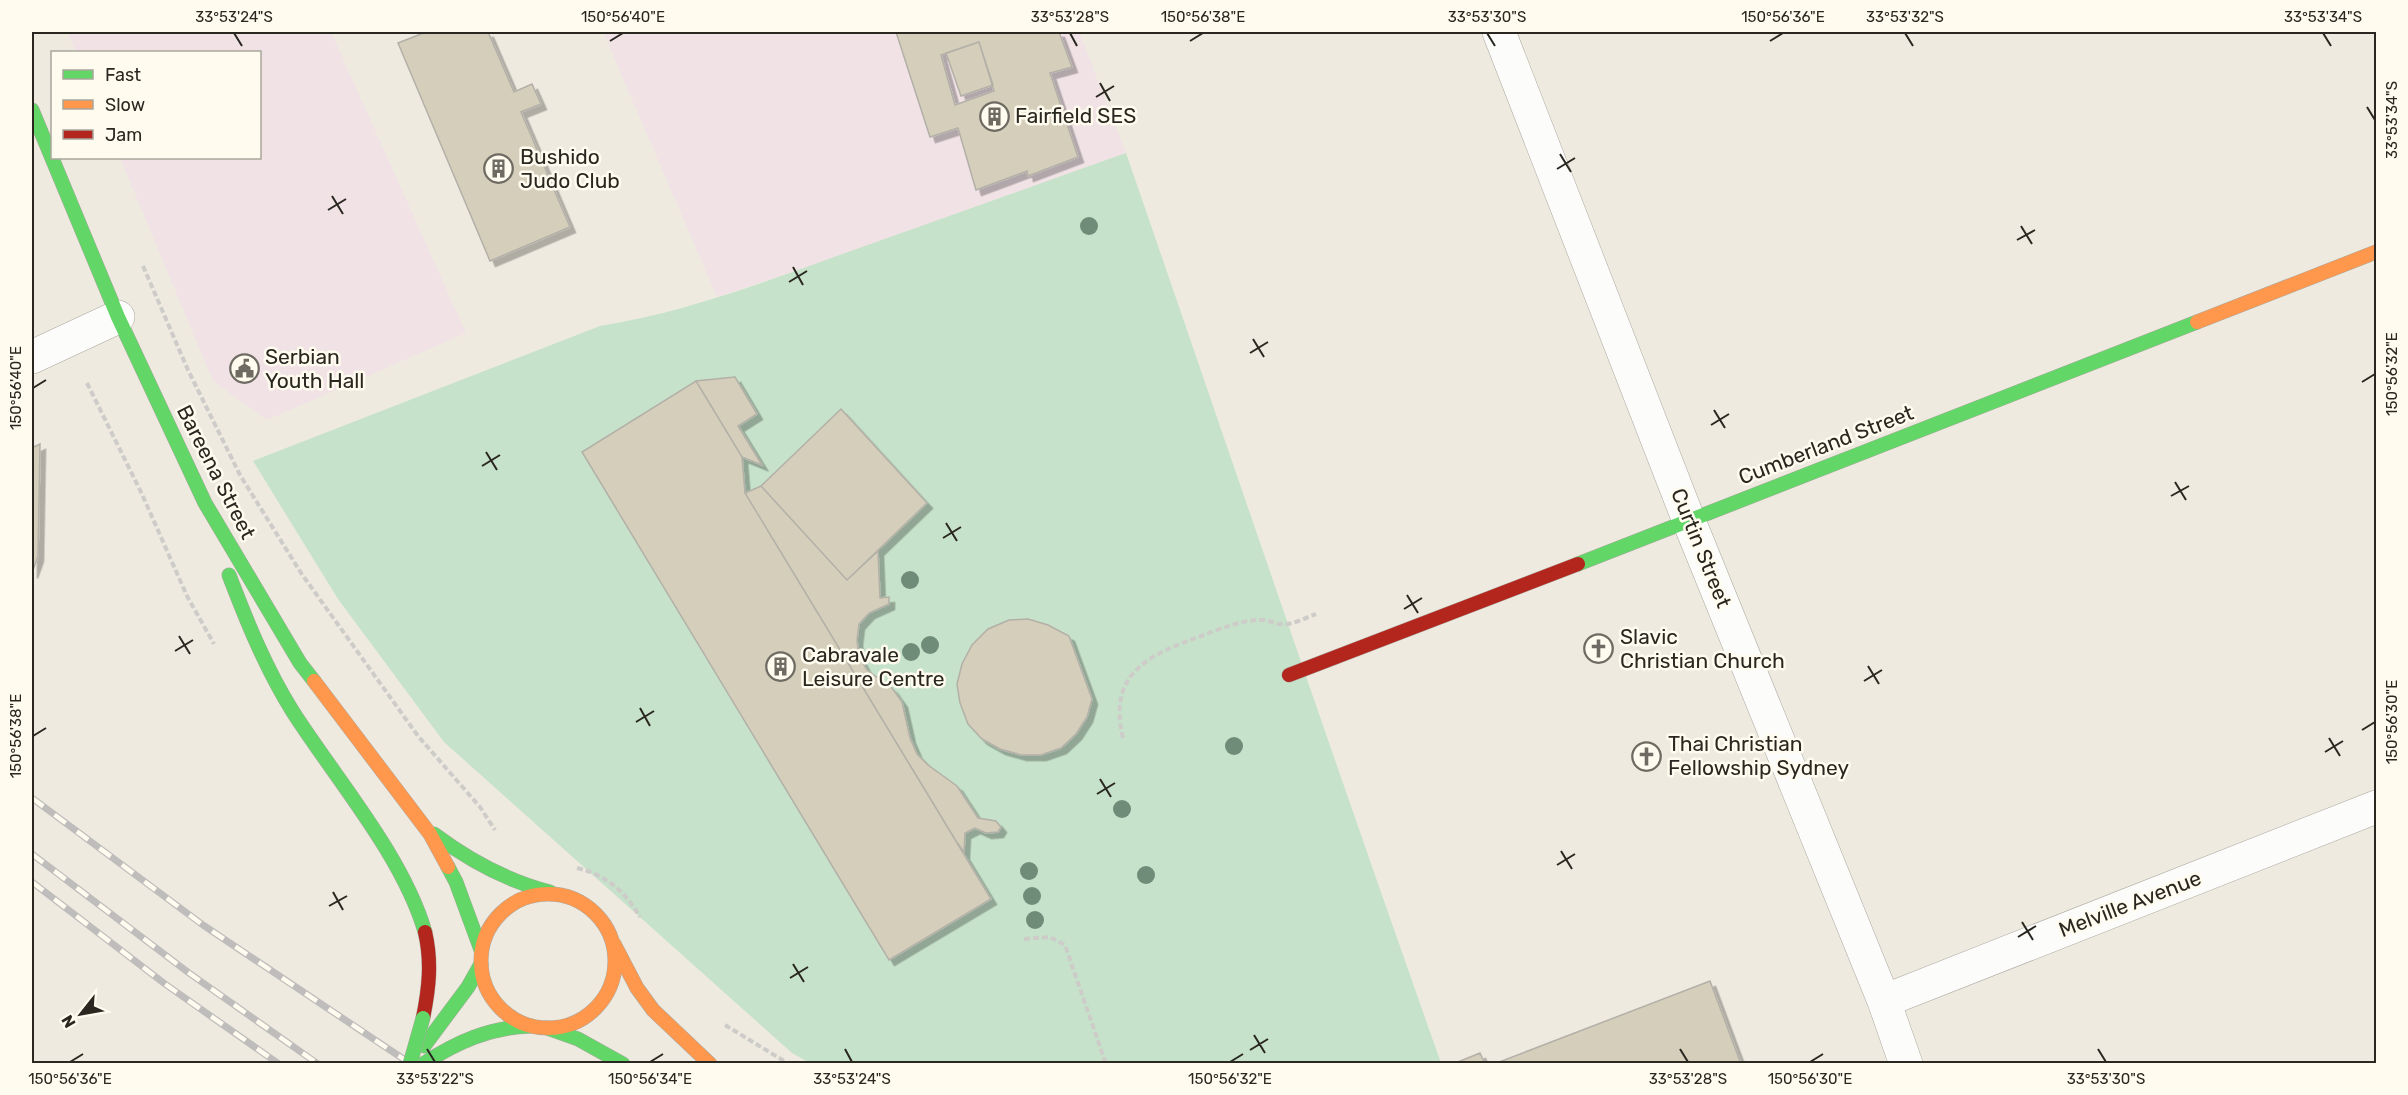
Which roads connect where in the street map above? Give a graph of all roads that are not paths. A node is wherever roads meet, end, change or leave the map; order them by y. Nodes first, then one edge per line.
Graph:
1 (1499, 32) edge
2 (32, 110) edge
3 (51, 156) edge
4 (52, 159) edge
5 (2376, 252) edge
6 (118, 317) junction
7 (32, 357) edge
8 (191, 475) junction
9 (1689, 521) junction
10 (1289, 675) dead end
11 (2376, 807) edge
12 (420, 820) junction
13 (557, 894) junction
14 (612, 939) junction
15 (481, 957) junction
16 (1884, 1001) junction
17 (531, 1026) junction
18 (547, 1028) junction
19 (411, 1064) edge
20 (423, 1064) edge
21 (623, 1064) edge
22 (710, 1064) edge
23 (1906, 1064) edge

1 - 9 street, Curtin Street
2 - 3 main road, Bareena Street
4 - 6 main road, Bareena Street
5 - 9 main road, Cumberland Street
6 - 7 street
6 - 8 main road, Bareena Street
8 - 12 main road, Bareena Street
8 - 19 main road, bridge
9 - 10 main road, Cumberland Street
9 - 16 street, Curtin Street
11 - 16 street, Melville Avenue
12 - 13 main road, Bareena Street
12 - 15 main road, Bareena Street
13 - 14 main road
13 - 15 main road
14 - 18 main road
14 - 22 main road
15 - 17 main road
15 - 19 main road
16 - 23 street, Curtin Street
17 - 18 main road
17 - 20 main road
18 - 21 main road

